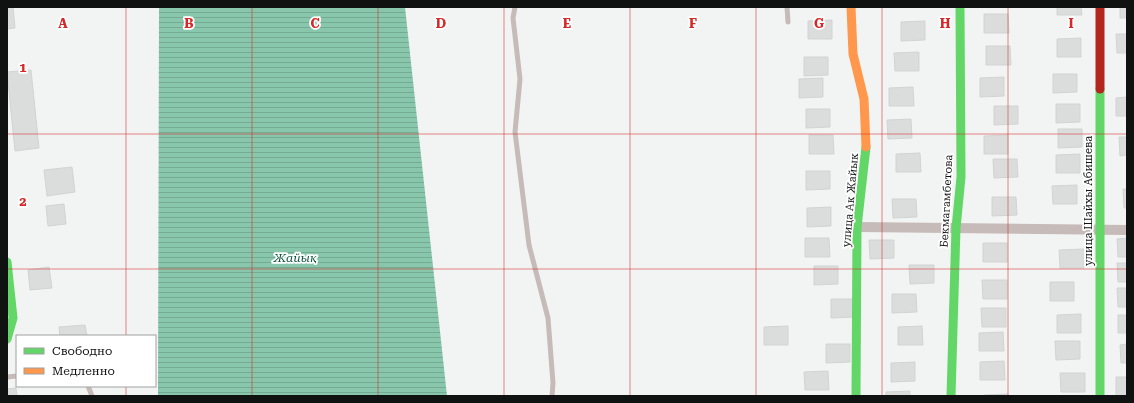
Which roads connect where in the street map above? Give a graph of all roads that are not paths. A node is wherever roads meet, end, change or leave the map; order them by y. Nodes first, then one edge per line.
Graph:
1 (515, 7) edge
2 (787, 7) edge
3 (852, 7) edge
4 (960, 7) edge
5 (1100, 7) edge
6 (788, 22) dead end
7 (857, 227) junction
8 (956, 228) junction
9 (1127, 230) edge
10 (1100, 231) junction
11 (7, 262) edge
12 (7, 339) edge
13 (552, 396) edge
14 (856, 396) edge
15 (951, 396) edge
16 (1100, 396) edge

1 - 13 lane
2 - 6 lane
3 - 7 street, улица Ак Жайык
4 - 8 street, Бекмагамбетова
5 - 10 street, улица Шайхы Абишева
7 - 8 street
7 - 14 street, улица Ак Жайык
8 - 10 street
8 - 15 street, Бекмагамбетова
9 - 10 street
10 - 16 street, улица Шайхы Абишева
11 - 12 street

